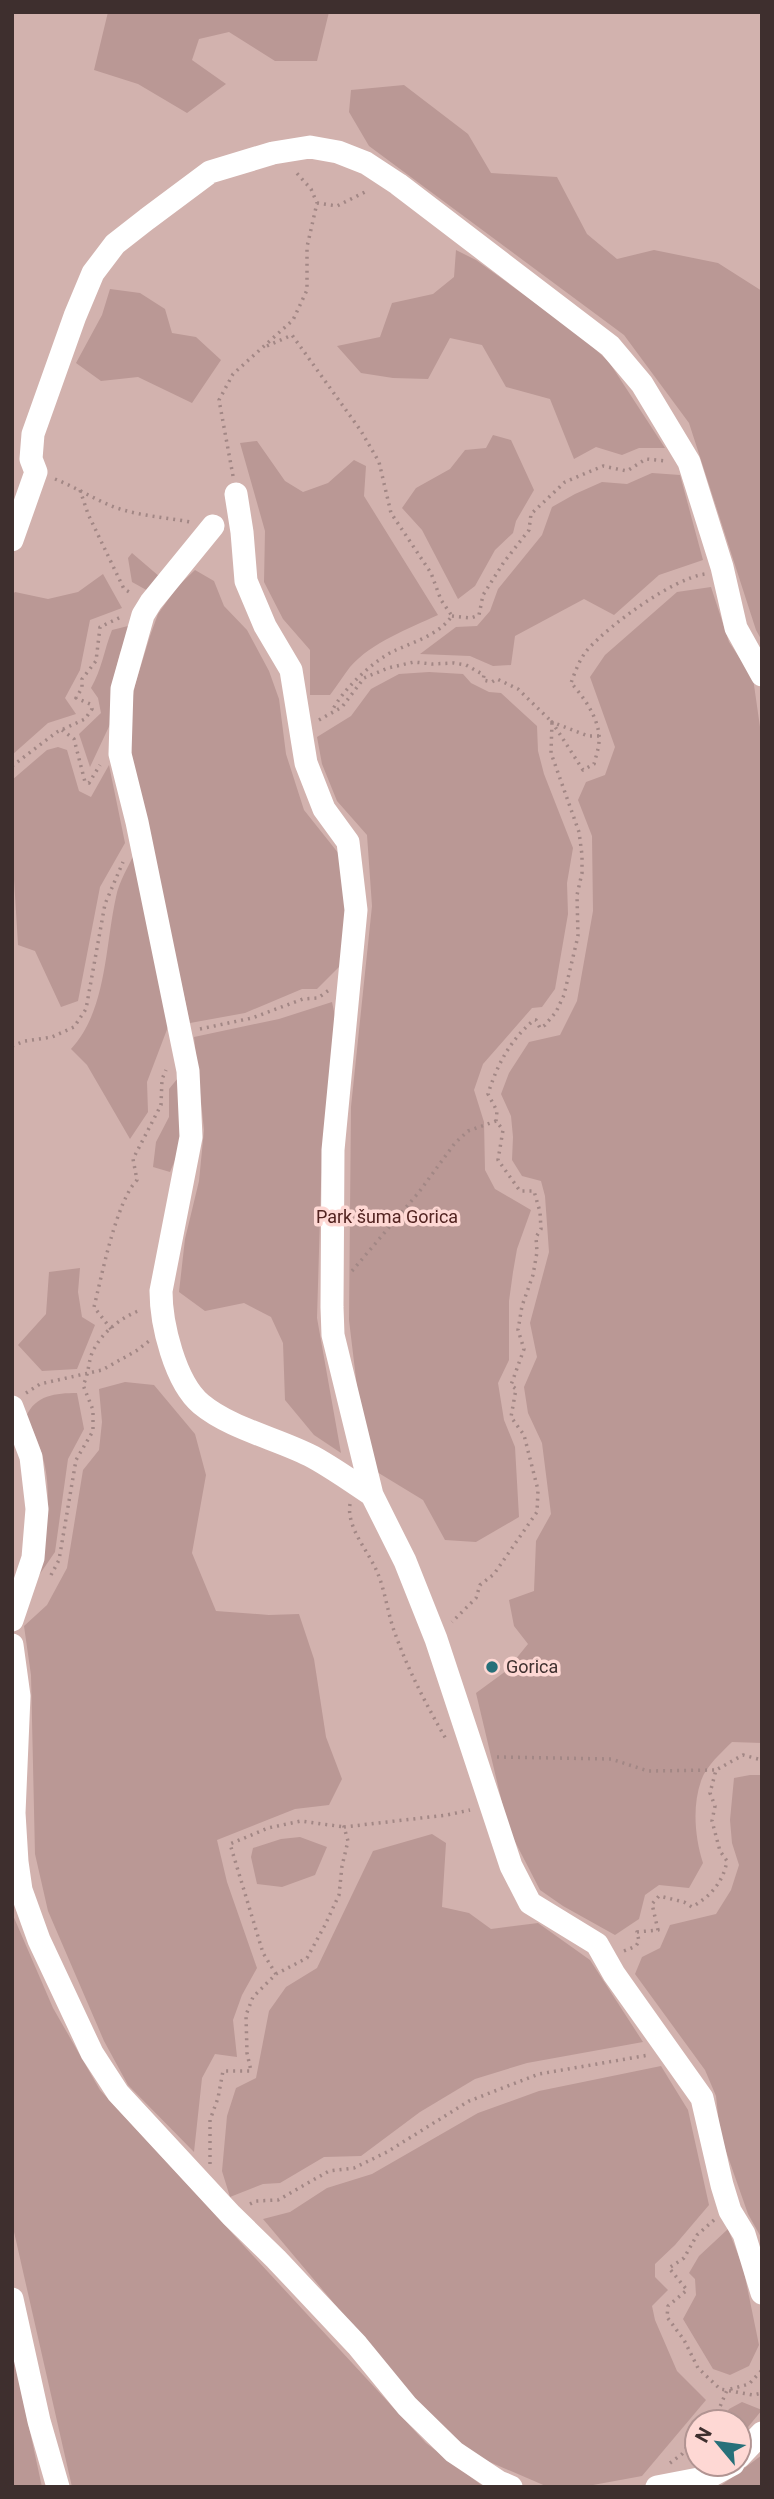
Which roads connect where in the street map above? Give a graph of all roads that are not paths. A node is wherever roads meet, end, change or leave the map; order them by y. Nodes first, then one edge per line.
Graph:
1 (236, 494) road end
2 (213, 526) road end
3 (12, 540) edge
4 (762, 675) edge
5 (18, 1401) edge
6 (366, 1491) junction
7 (12, 1620) edge
8 (12, 1645) edge
9 (762, 2293) edge
10 (12, 2299) edge
11 (660, 2478) edge
12 (683, 2478) edge
13 (58, 2487) edge
14 (511, 2487) edge

1 - 6 street
2 - 6 street
3 - 4 street
5 - 7 street
6 - 9 street
8 - 14 street
10 - 13 street
11 - 12 street

